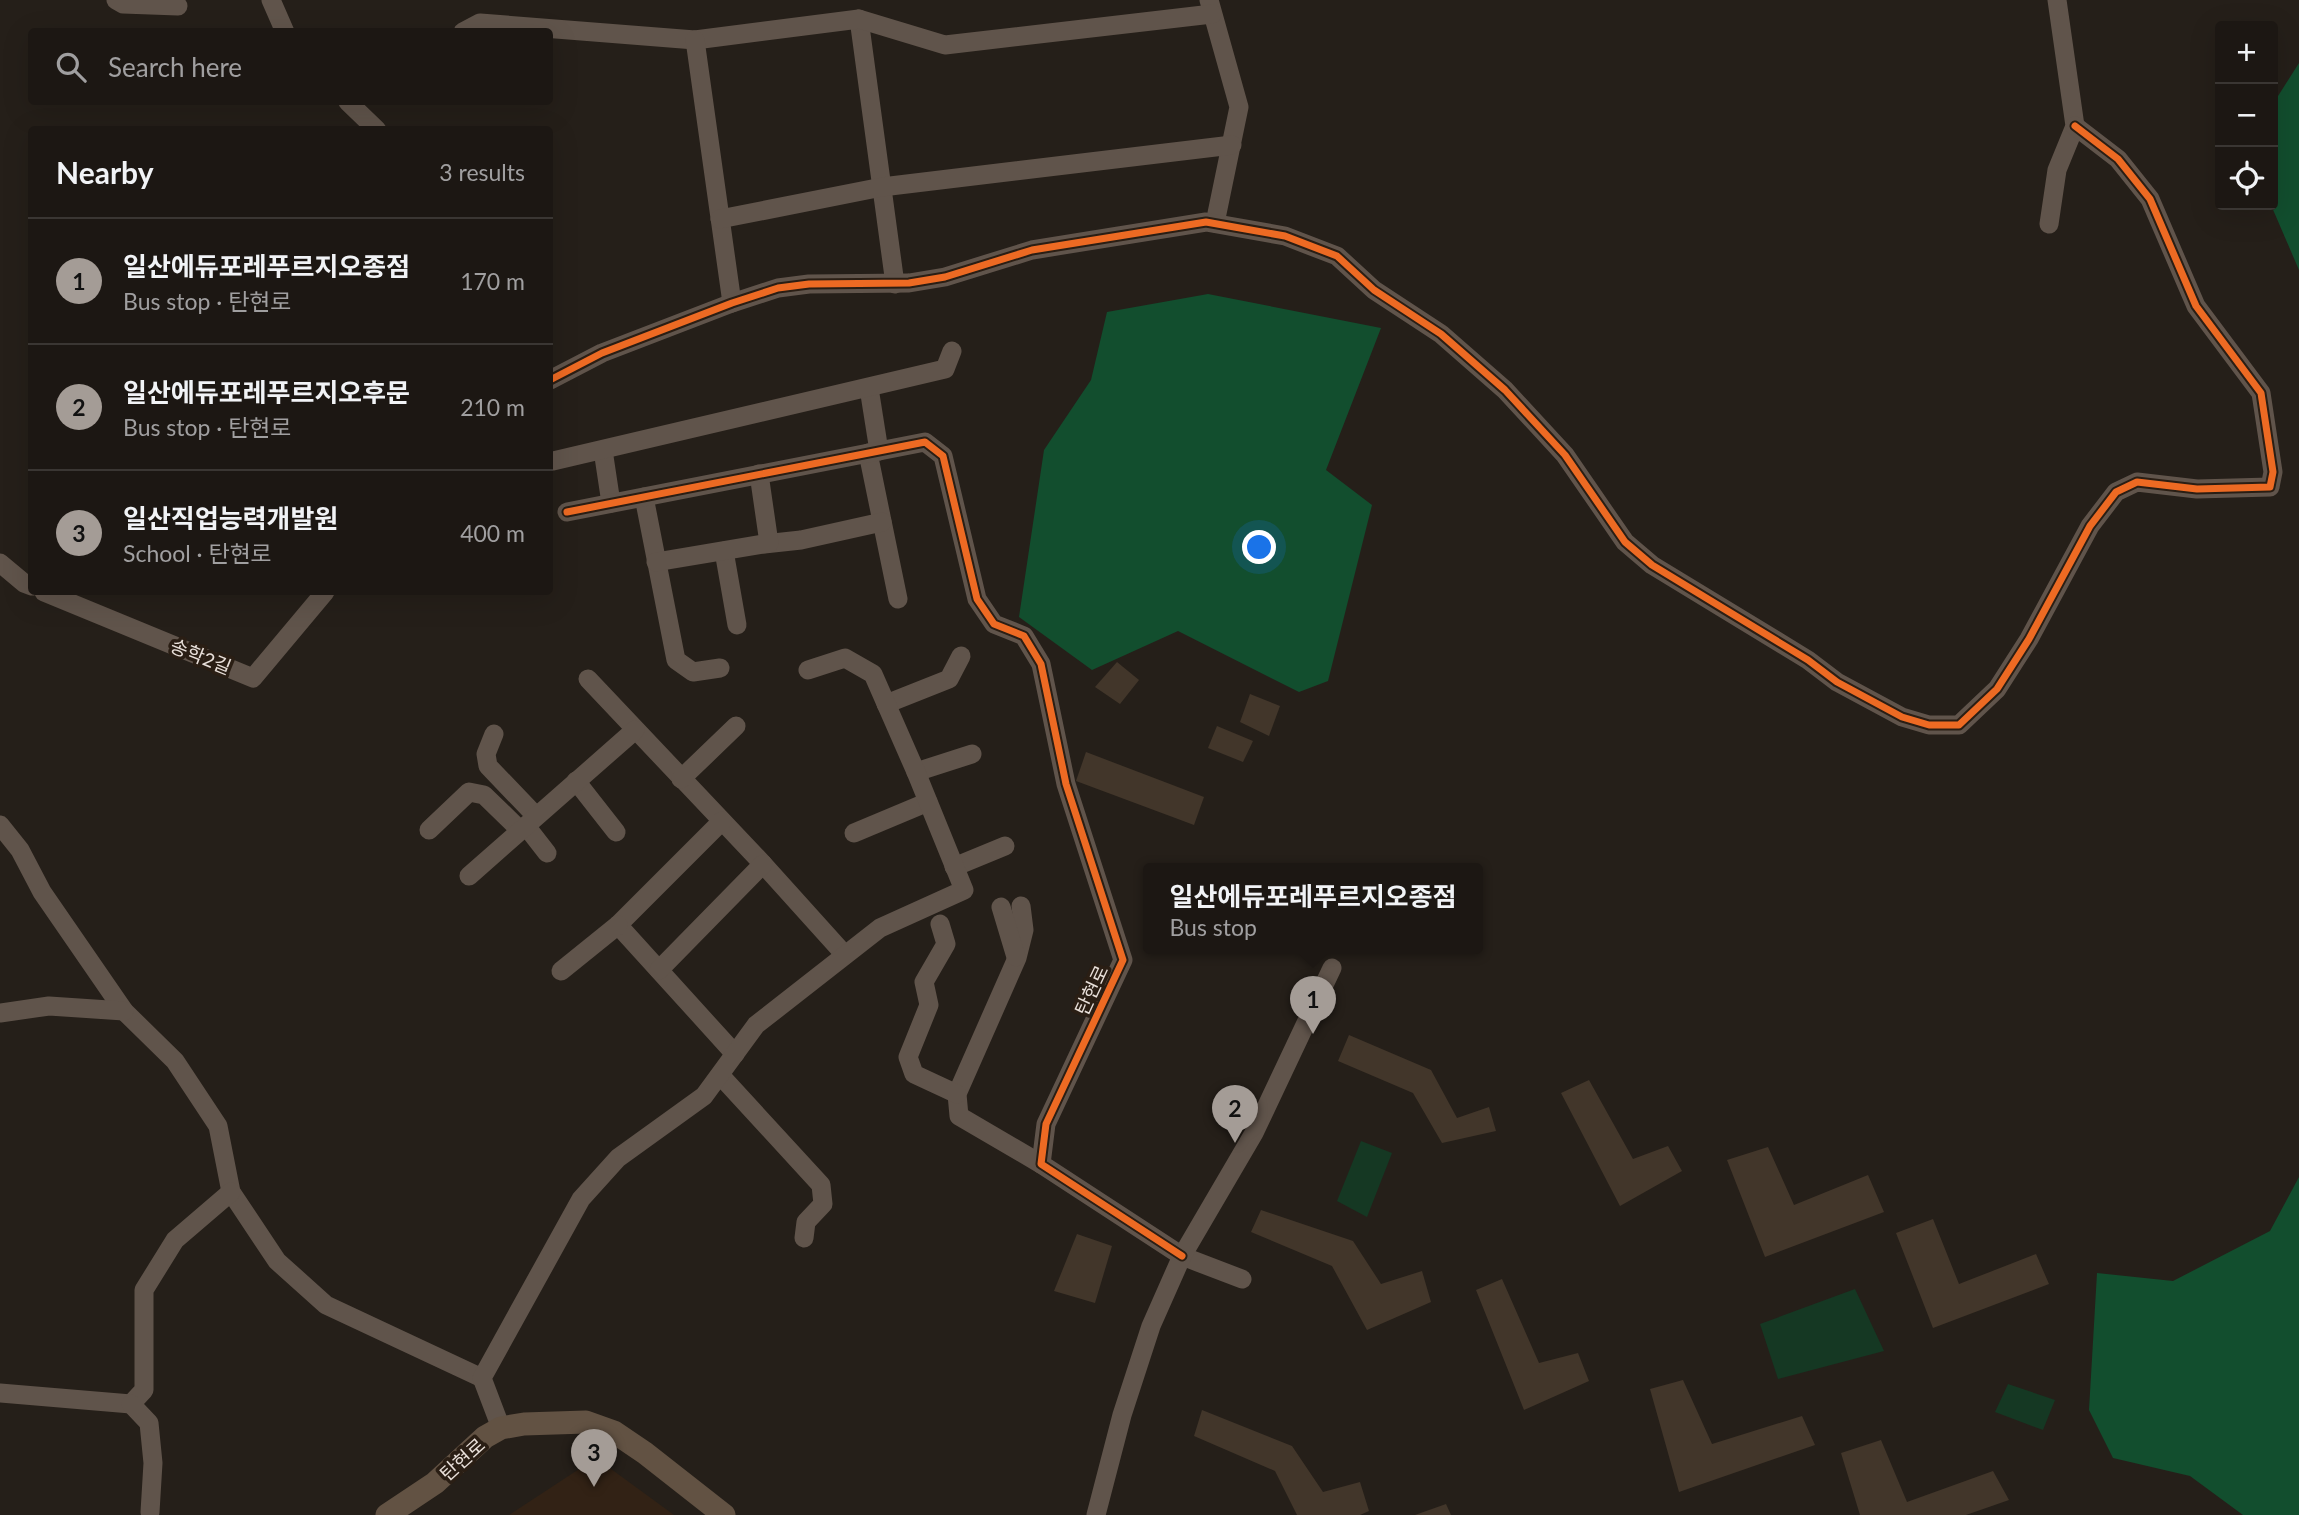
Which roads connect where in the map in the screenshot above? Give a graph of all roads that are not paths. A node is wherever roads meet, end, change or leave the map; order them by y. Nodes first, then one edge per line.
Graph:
1 (116, 0) edge
2 (271, 0) edge
3 (2057, 0) edge
4 (183, 2) edge
5 (1210, 7) edge
6 (859, 19) junction
7 (283, 28) edge
8 (471, 28) edge
9 (543, 28) edge
10 (553, 29) edge
11 (695, 40) junction
12 (351, 105) edge
13 (373, 126) edge
14 (2074, 126) junction
15 (1231, 145) junction
16 (882, 187) junction
17 (720, 219) junction
18 (1215, 223) junction
19 (2049, 225) dead end
20 (895, 284) junction
21 (732, 303) junction
22 (953, 351) dead end
23 (553, 378) edge
24 (869, 388) junction
25 (603, 450) junction
26 (874, 452) junction
27 (553, 461) dead end
28 (759, 474) junction
29 (643, 497) junction
30 (611, 503) junction
31 (567, 512) dead end
32 (882, 522) junction
33 (764, 544) junction
34 (723, 551) junction
35 (656, 562) junction
36 (0, 563) edge
37 (28, 584) edge
38 (51, 595) edge
39 (322, 595) edge
40 (898, 599) dead end
41 (737, 625) dead end
42 (961, 656) dead end
43 (720, 668) dead end
44 (808, 670) dead end
45 (588, 679) dead end
46 (886, 704) junction
47 (736, 726) dead end
48 (635, 730) junction
49 (494, 734) dead end
50 (972, 754) dead end
51 (916, 772) junction
52 (681, 779) junction
53 (576, 781) junction
54 (928, 802) junction
55 (722, 821) junction
56 (527, 824) junction
57 (0, 825) edge
58 (429, 830) dead end
59 (616, 832) dead end
60 (854, 832) dead end
61 (1005, 846) dead end
62 (547, 853) dead end
63 (763, 864) junction
64 (954, 867) junction
65 (469, 876) dead end
66 (1011, 906) dead end
67 (940, 924) dead end
68 (618, 925) junction
69 (845, 955) junction
70 (1332, 968) dead end
71 (659, 970) junction
72 (561, 971) dead end
73 (124, 1011) junction
74 (0, 1013) edge
75 (735, 1054) junction
76 (720, 1075) junction
77 (957, 1094) junction
78 (1041, 1164) junction
79 (230, 1192) junction
80 (804, 1238) dead end
81 (1182, 1256) junction
82 (1242, 1279) dead end
83 (482, 1378) junction
84 (0, 1393) edge
85 (131, 1404) junction
86 (501, 1428) junction
87 (150, 1512) dead end
88 (387, 1515) edge
89 (724, 1515) edge
90 (1096, 1515) edge

1 - 4 street
2 - 7 street
3 - 14 street
5 - 6 street
5 - 15 street
6 - 11 street
6 - 16 street
8 - 9 street
10 - 11 street
11 - 17 street
12 - 13 street
14 - 18 street
14 - 19 street
15 - 16 street
15 - 18 street
16 - 17 street
16 - 20 street
17 - 21 street
18 - 20 street
20 - 21 street
21 - 23 street
22 - 24 street
24 - 25 street
24 - 26 street
25 - 27 street
25 - 30 street
26 - 28 street
26 - 32 street
26 - 78 street, 탄현로
28 - 29 street
28 - 33 street
29 - 30 street
29 - 35 street
30 - 31 street
32 - 33 street
32 - 40 street
33 - 34 street
34 - 35 street
34 - 41 street
35 - 43 street
36 - 37 street
38 - 39 street, 송학2길
42 - 46 street
44 - 46 street
45 - 48 street
46 - 51 street
47 - 52 street
48 - 52 street
48 - 53 street
49 - 56 street
50 - 51 street
51 - 54 street
52 - 55 street
53 - 56 street
53 - 59 street
54 - 60 street
54 - 64 street
55 - 63 street
55 - 68 street
56 - 58 street
56 - 62 street
56 - 65 street
57 - 73 street
61 - 64 street
63 - 69 street
63 - 71 street
64 - 69 street
66 - 77 street
67 - 77 street
68 - 71 street
68 - 72 street
69 - 75 street
70 - 81 street
71 - 75 street
73 - 74 street
73 - 79 street
75 - 76 street
76 - 80 street
76 - 83 street
77 - 78 street
78 - 81 street
79 - 83 street
79 - 85 street
81 - 82 street
81 - 90 street
83 - 86 street
84 - 85 street
85 - 87 street
86 - 88 main road, 탄현로
86 - 89 main road, 탄현로

